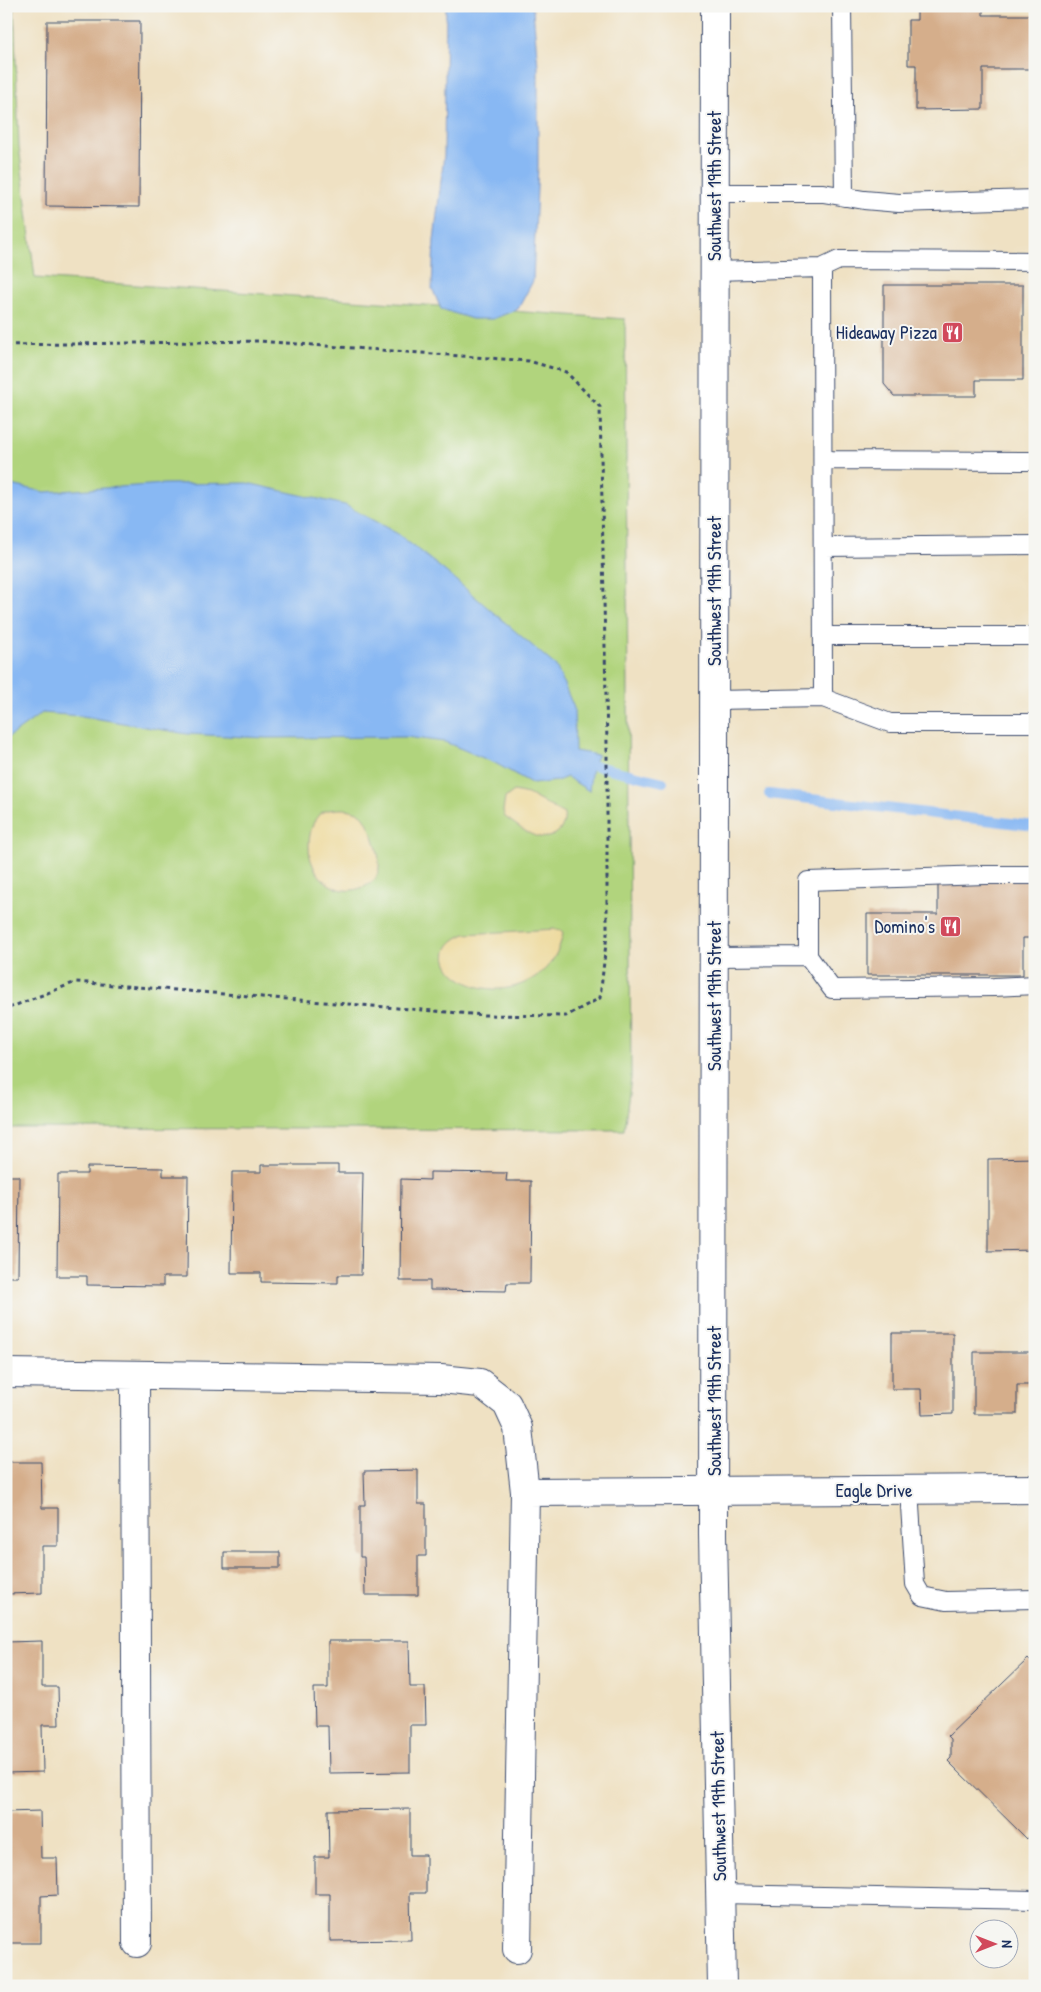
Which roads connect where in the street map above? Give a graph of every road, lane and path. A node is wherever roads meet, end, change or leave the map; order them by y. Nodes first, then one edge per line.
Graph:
1 (715, 6) edge
2 (842, 6) edge
3 (714, 193) junction
4 (844, 197) junction
5 (1035, 200) edge
6 (1035, 261) edge
7 (822, 268) junction
8 (714, 271) junction
9 (6, 345) edge
10 (824, 460) junction
11 (1035, 461) edge
12 (1035, 545) edge
13 (824, 547) junction
14 (824, 636) junction
15 (1035, 636) edge
16 (823, 698) junction
17 (714, 700) junction
18 (1035, 723) edge
19 (1035, 875) edge
20 (808, 956) junction
21 (714, 958) junction
22 (1035, 984) edge
23 (6, 1009) edge
24 (6, 1373) edge
25 (135, 1375) junction
26 (1035, 1489) edge
27 (909, 1490) junction
28 (714, 1491) junction
29 (525, 1492) junction
30 (1035, 1599) edge
31 (719, 1894) junction
32 (1035, 1900) edge
33 (137, 1943) dead end
34 (517, 1949) dead end
35 (722, 1986) edge

1 - 3 street, Southwest 19th Street
2 - 4 lane
3 - 4 lane
3 - 8 street, Southwest 19th Street
4 - 5 lane
6 - 7 lane
7 - 8 lane
7 - 10 lane
8 - 17 street, Southwest 19th Street
9 - 23 path
10 - 11 lane
10 - 13 lane
12 - 13 lane
13 - 14 lane
14 - 15 lane
14 - 16 lane
16 - 17 lane
16 - 18 lane
17 - 21 street, Southwest 19th Street
19 - 20 lane
20 - 21 lane
20 - 22 lane
21 - 28 street, Southwest 19th Street
24 - 25 street
25 - 29 street
25 - 33 street
26 - 27 street, Eagle Drive
27 - 28 street, Eagle Drive
27 - 30 lane
28 - 29 street, Eagle Drive
28 - 31 street, Southwest 19th Street
29 - 34 street
31 - 32 lane
31 - 35 street, Southwest 19th Street

